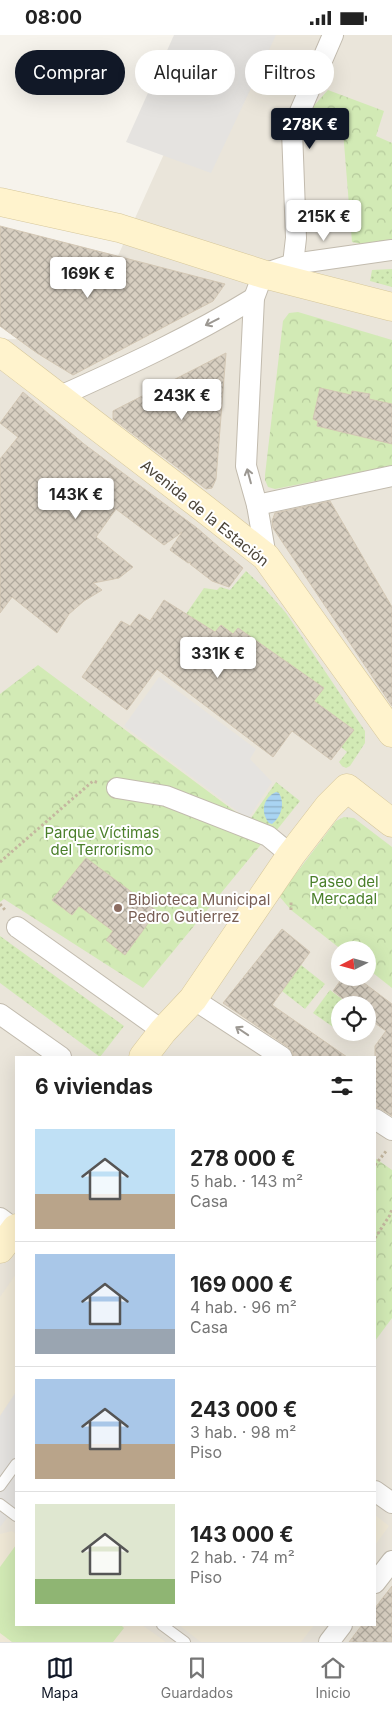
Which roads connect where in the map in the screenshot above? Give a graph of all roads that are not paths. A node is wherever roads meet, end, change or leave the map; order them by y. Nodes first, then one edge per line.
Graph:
1 (333, 35) edge
2 (0, 202) edge
3 (392, 250) edge
4 (293, 264) junction
5 (259, 286) junction
6 (392, 307) edge
7 (0, 352) edge
8 (58, 397) junction
9 (392, 476) edge
10 (257, 505) junction
11 (266, 557) junction
12 (392, 730) edge
13 (116, 787) road end
14 (392, 823) edge
15 (291, 855) junction
16 (17, 927) dead end
17 (193, 999) junction
18 (0, 1014) edge
19 (163, 1031) junction
20 (60, 1056) edge
21 (145, 1056) edge
22 (280, 1056) edge
23 (376, 1120) edge
24 (392, 1130) edge
25 (15, 1465) edge
26 (0, 1486) edge
27 (376, 1492) edge
28 (392, 1503) edge
29 (0, 1504) edge
30 (15, 1515) edge
31 (392, 1561) edge
32 (376, 1582) edge
33 (163, 1626) edge
34 (341, 1626) edge
35 (185, 1642) edge
36 (329, 1642) edge

1 - 4 street
2 - 5 street
3 - 4 street
4 - 5 street
5 - 6 street
5 -> 8 street
10 -> 5 street
7 - 8 street, Avenida de la Estación
8 - 11 street, Avenida de la Estación
9 - 10 street
10 - 11 street
11 - 12 street, Avenida de la Estación
13 - 15 street
14 - 15 street
15 - 17 street
16 - 19 street
17 - 19 street
22 -> 17 street
18 - 20 street
19 - 21 street
23 - 24 street
25 - 26 lane
27 - 28 street
29 - 30 lane
31 - 32 street
33 - 35 lane
34 - 36 street

